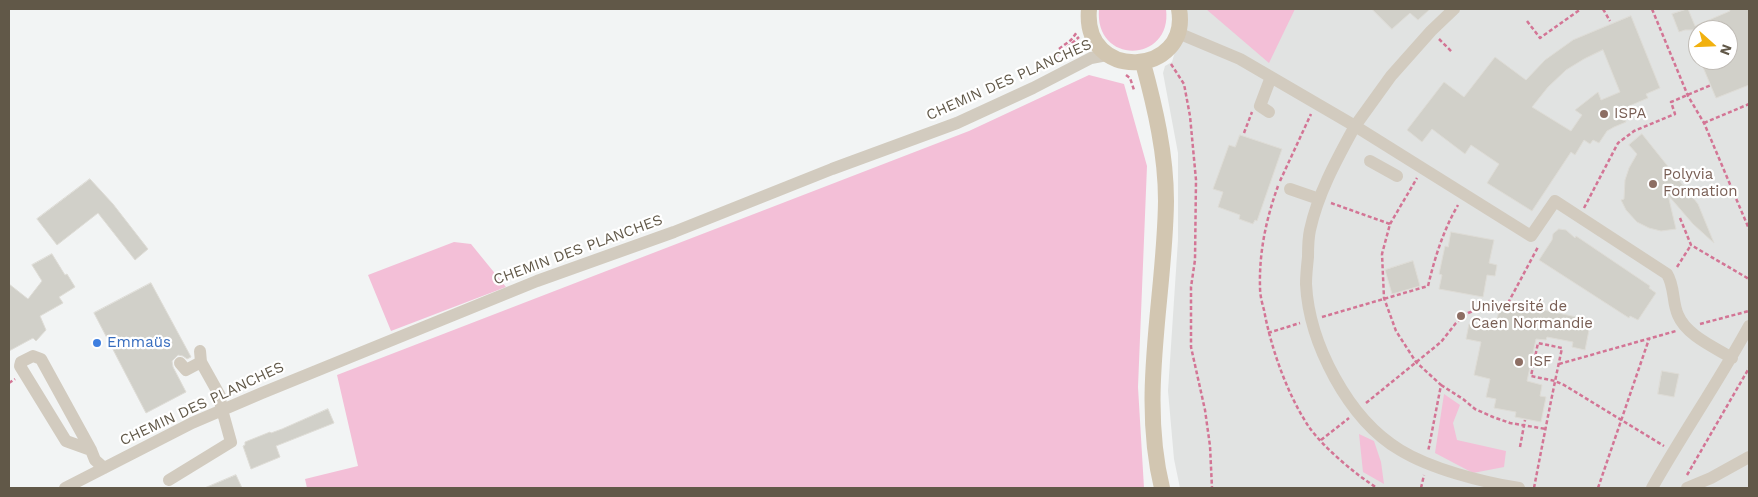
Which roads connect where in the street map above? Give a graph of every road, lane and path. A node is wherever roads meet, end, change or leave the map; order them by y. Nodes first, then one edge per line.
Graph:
1 (1179, 9) edge
2 (1454, 9) edge
3 (1581, 9) edge
4 (1603, 9) edge
5 (1652, 9) edge
6 (1085, 14) edge
7 (1527, 21) dead end
8 (1610, 21) dead end
9 (1430, 31) junction
10 (1178, 33) junction
11 (1059, 49) dead end
12 (1164, 52) junction
13 (1452, 52) dead end
14 (1107, 55) junction
15 (1143, 62) junction
16 (1038, 70) dead end
17 (1122, 73) dead end
18 (1271, 77) junction
19 (1711, 85) dead end
20 (1688, 96) junction
21 (1137, 97) dead end
22 (1317, 104) junction
23 (1749, 104) edge
24 (1269, 112) dead end
25 (1704, 123) junction
26 (1355, 126) junction
27 (1370, 161) dead end
28 (1423, 168) junction
29 (1397, 176) dead end
30 (1290, 189) dead end
31 (1464, 194) junction
32 (1319, 199) junction
33 (1576, 215) junction
34 (1680, 218) dead end
35 (1390, 224) junction
36 (1749, 229) edge
37 (1532, 236) junction
38 (1691, 245) junction
39 (1669, 278) junction
40 (1749, 279) edge
41 (1384, 298) junction
42 (1508, 303) dead end
43 (1500, 307) dead end
44 (1749, 311) edge
45 (1312, 320) junction
46 (1749, 326) edge
47 (1686, 328) junction
48 (1268, 333) junction
49 (1649, 339) junction
50 (1732, 358) junction
51 (1416, 362) junction
52 (180, 363) dead end
53 (1559, 364) junction
54 (1749, 368) edge
55 (1555, 381) junction
56 (1441, 385) junction
57 (223, 410) junction
58 (1356, 412) junction
59 (1526, 420) dead end
60 (1621, 420) junction
61 (1524, 426) junction
62 (1546, 429) junction
63 (1321, 440) junction
64 (1520, 447) dead end
65 (91, 450) junction
66 (1673, 451) junction
67 (1749, 457) edge
68 (1426, 462) junction
69 (104, 468) junction
70 (170, 480) dead end
71 (1687, 482) edge
72 (65, 488) edge
73 (1162, 488) edge
74 (1212, 488) edge
75 (1377, 488) edge
76 (1421, 488) edge
77 (1518, 488) edge
78 (1534, 488) edge
79 (1598, 488) edge
80 (1652, 488) edge

1 - 10 main road
2 - 9 street
3 - 7 path
4 - 8 path
5 - 20 path
6 - 11 path
6 - 14 main road
6 - 16 path, CHEMIN DES PLANCHES
9 - 13 path
9 - 26 street
10 - 12 main road
10 - 18 street
12 - 15 main road
12 - 74 path
14 - 15 main road
14 - 57 street, CHEMIN DES PLANCHES
15 - 73 main road
17 - 21 path
18 - 22 street
18 - 24 street
19 - 20 path
20 - 25 path
20 - 33 path
22 - 26 street
22 - 48 path
23 - 25 path
25 - 36 path
26 - 28 street
26 - 32 street
27 - 29 street
28 - 31 street
28 - 35 path
30 - 32 street
31 - 37 street
31 - 41 path
32 - 35 path
32 - 45 street
33 - 37 street
33 - 39 street
34 - 38 path
35 - 41 path
37 - 42 path
38 - 39 path
38 - 40 path
39 - 47 street
41 - 45 path
41 - 51 path
43 - 51 path
44 - 47 path
45 - 48 path
45 - 58 street
46 - 50 street
47 - 49 path
47 - 50 street
48 - 63 path
49 - 53 path
49 - 60 path
50 - 66 street
51 - 56 path
51 - 58 path
52 - 57 street
53 - 55 path
53 - 55 path
54 - 71 path
55 - 60 path
55 - 62 path
56 - 61 path
56 - 68 path
57 - 69 street, CHEMIN DES PLANCHES
57 - 70 street
58 - 63 path
58 - 68 street
59 - 61 path
60 - 66 path
60 - 79 path
61 - 62 path
61 - 64 path
62 - 78 path
63 - 75 path
65 - 65 street
65 - 69 street
66 - 80 street
67 - 71 street
68 - 76 path
68 - 77 street
69 - 72 street, CHEMIN DES PLANCHES

